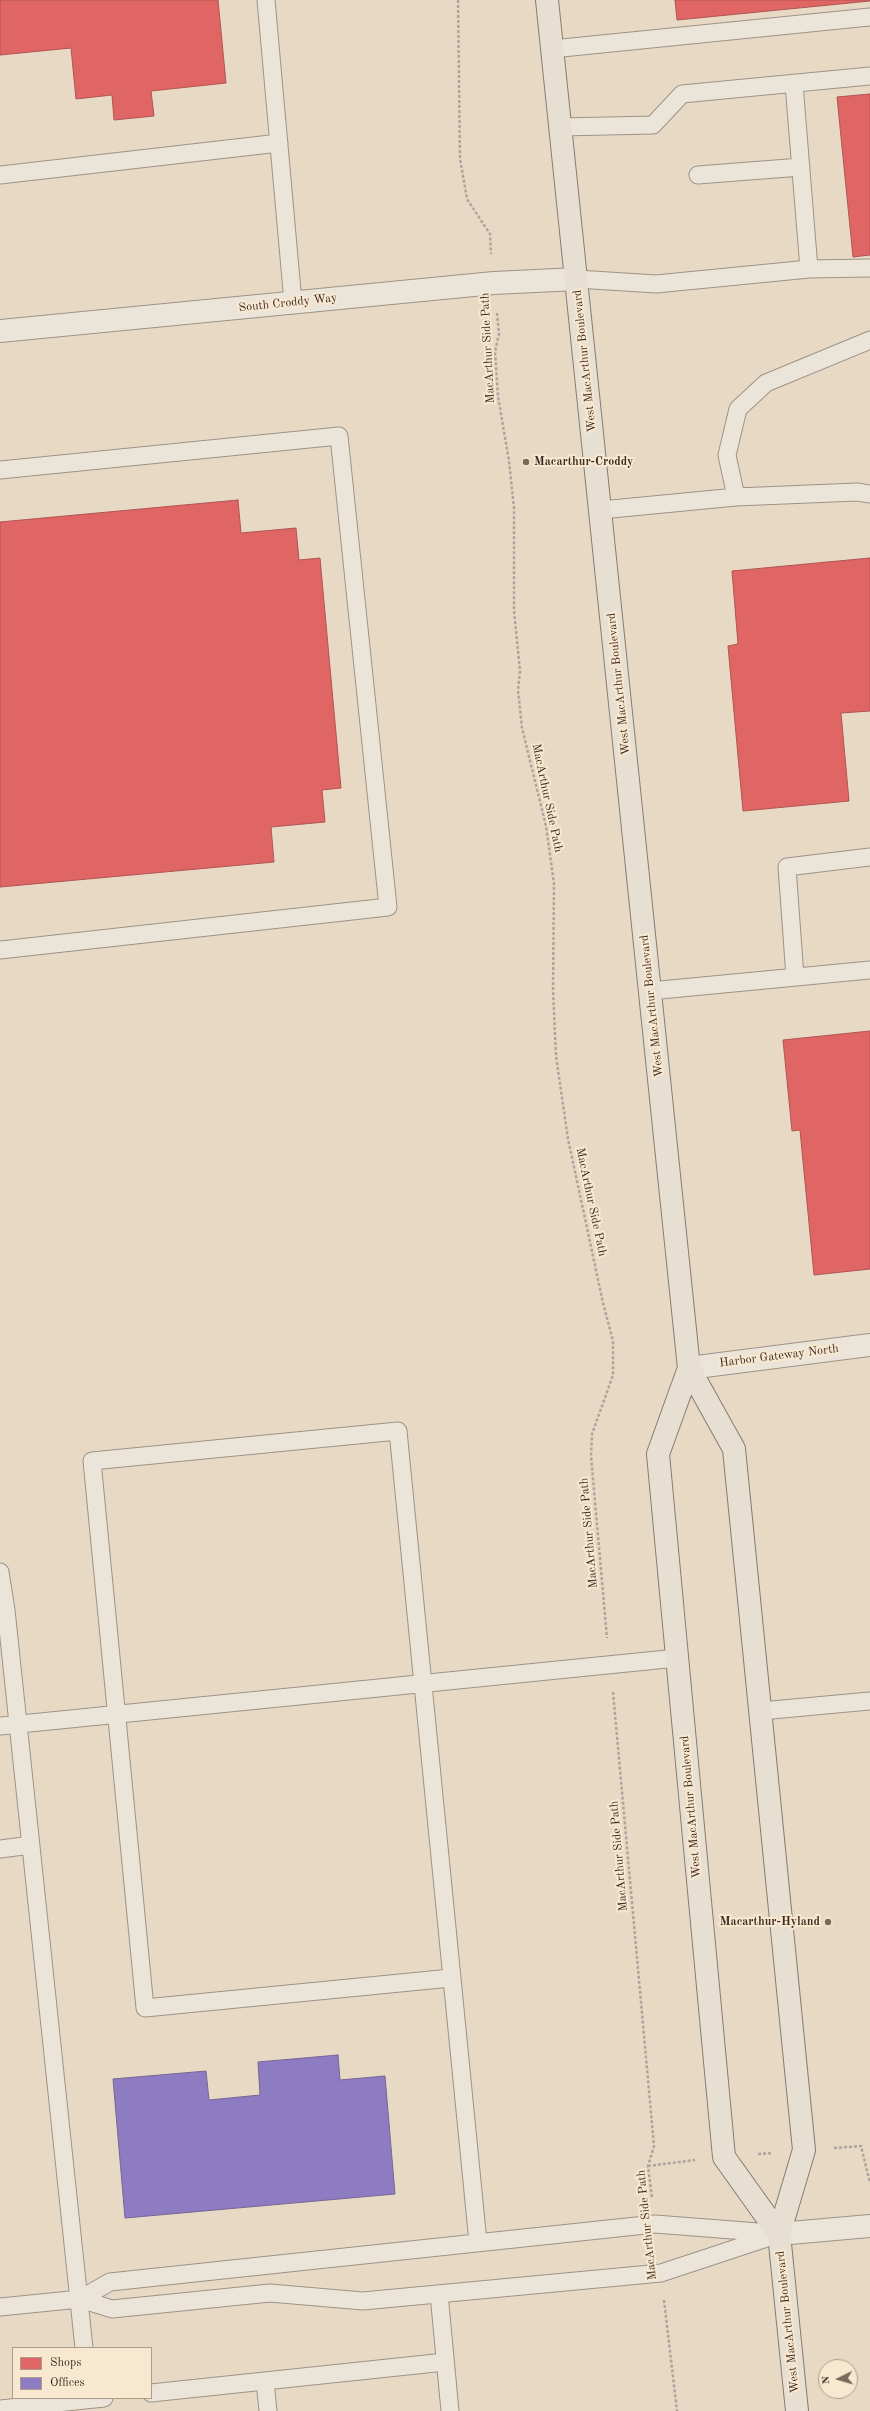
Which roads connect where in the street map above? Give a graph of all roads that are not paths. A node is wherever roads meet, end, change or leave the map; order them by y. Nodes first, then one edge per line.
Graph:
1 (266, 0) edge
2 (547, 0) edge
3 (870, 17) edge
4 (552, 49) junction
5 (870, 76) edge
6 (794, 84) junction
7 (560, 127) junction
8 (279, 143) junction
9 (801, 167) junction
10 (0, 175) edge
11 (698, 175) dead end
12 (870, 268) edge
13 (809, 269) junction
14 (577, 279) junction
15 (293, 302) junction
16 (0, 331) edge
17 (870, 340) edge
18 (0, 470) edge
19 (870, 494) edge
20 (736, 497) junction
21 (601, 510) junction
22 (870, 857) edge
23 (0, 950) edge
24 (870, 970) edge
25 (795, 977) junction
26 (650, 991) junction
27 (870, 1345) edge
28 (689, 1368) junction
29 (0, 1572) edge
30 (677, 1658) junction
31 (422, 1684) junction
32 (870, 1701) edge
33 (761, 1711) junction
34 (116, 1715) junction
35 (18, 1724) junction
36 (0, 1726) edge
37 (31, 1845) junction
38 (0, 1849) edge
39 (450, 1978) junction
40 (870, 2226) edge
41 (779, 2234) junction
42 (478, 2242) junction
43 (439, 2294) junction
44 (80, 2299) junction
45 (0, 2307) edge
46 (84, 2347) edge
47 (445, 2362) junction
48 (265, 2381) junction
49 (152, 2393) edge
50 (98, 2399) edge
51 (69, 2404) edge
52 (0, 2409) edge
53 (268, 2411) edge
54 (450, 2411) edge
55 (797, 2411) edge

1 - 8 lane
2 - 4 main road, West MacArthur Boulevard
3 - 4 lane
4 - 7 main road, West MacArthur Boulevard
5 - 6 lane
6 - 7 lane
6 - 9 lane
7 - 14 main road, West MacArthur Boulevard
8 - 10 lane
8 - 15 lane
9 - 11 lane
9 - 13 lane
12 - 13 lane
13 - 14 lane
14 - 15 street, South Croddy Way
14 - 21 main road, West MacArthur Boulevard
15 - 16 street, South Croddy Way
17 - 20 lane
18 - 23 lane
19 - 20 lane
20 - 21 lane
21 - 26 main road, West MacArthur Boulevard
22 - 25 lane
24 - 25 lane
25 - 26 lane
26 - 28 main road, West MacArthur Boulevard
27 - 28 street, Harbor Gateway North
28 - 30 main road, West MacArthur Boulevard
28 - 33 main road, West MacArthur Boulevard
29 - 35 lane
30 - 31 lane
30 - 41 main road, West MacArthur Boulevard
31 - 34 lane
31 - 34 lane
31 - 39 lane
32 - 33 lane
33 - 41 main road, West MacArthur Boulevard
34 - 35 lane
34 - 39 lane
35 - 36 lane
35 - 37 lane
37 - 38 lane
37 - 44 lane
39 - 42 lane
40 - 41 street
41 - 42 lane
41 - 43 lane
41 - 55 main road, West MacArthur Boulevard
42 - 44 lane
43 - 44 lane
43 - 47 lane
44 - 45 lane
44 - 46 lane
47 - 48 lane
47 - 54 lane
48 - 49 lane
48 - 53 lane
50 - 51 lane
51 - 52 lane

